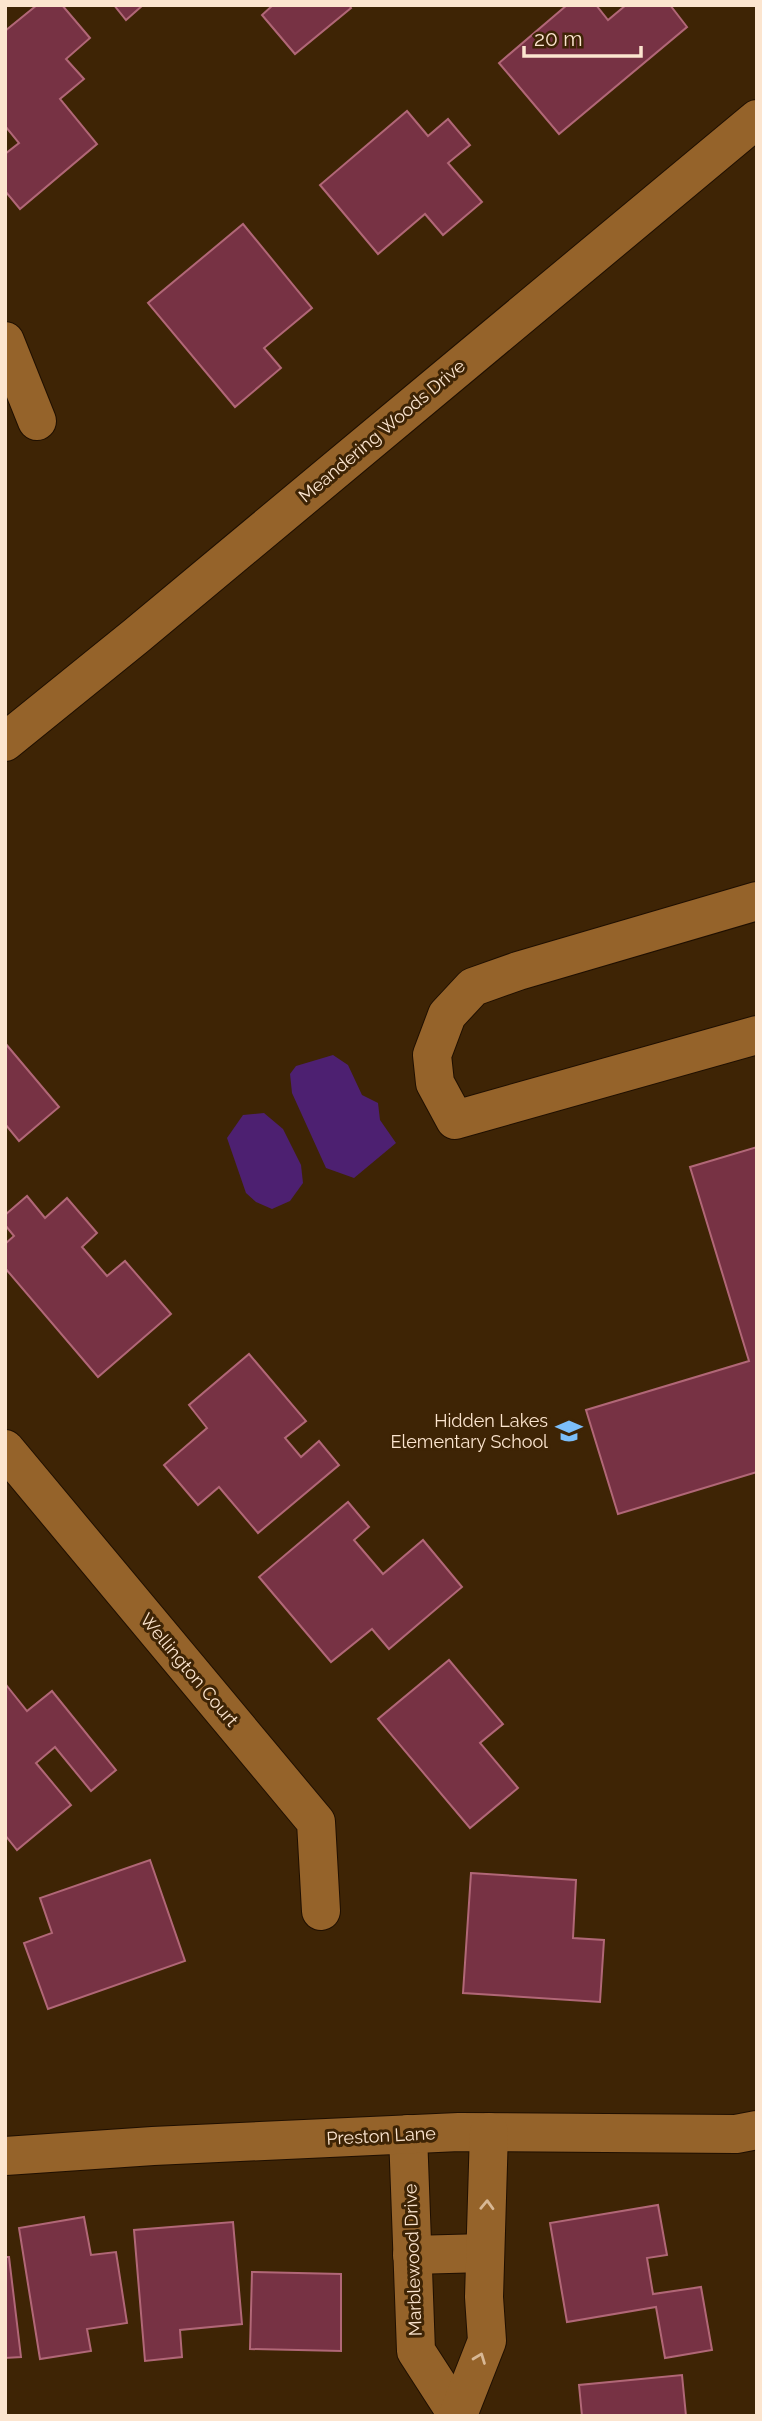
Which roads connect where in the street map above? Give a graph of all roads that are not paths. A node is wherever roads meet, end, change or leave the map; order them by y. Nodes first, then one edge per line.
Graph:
1 (757, 119) edge
2 (5, 341) edge
3 (37, 421) dead end
4 (5, 741) edge
5 (757, 901) edge
6 (757, 1035) edge
7 (5, 1449) edge
8 (321, 1911) dead end
9 (757, 2130) edge
10 (489, 2132) junction
11 (408, 2134) junction
12 (5, 2156) edge
13 (485, 2253) junction
14 (412, 2255) junction
15 (458, 2415) edge

1 - 4 street, Meandering Woods Drive
2 - 3 street
5 - 6 street
7 - 8 street, Wellington Court
9 - 10 street, Preston Lane
10 - 11 street, Preston Lane
13 -> 10 street, Marblewood Drive
11 - 12 street, Preston Lane
11 - 14 street, Marblewood Drive
13 - 14 street
15 -> 13 street, Marblewood Drive
14 - 15 street, Marblewood Drive

